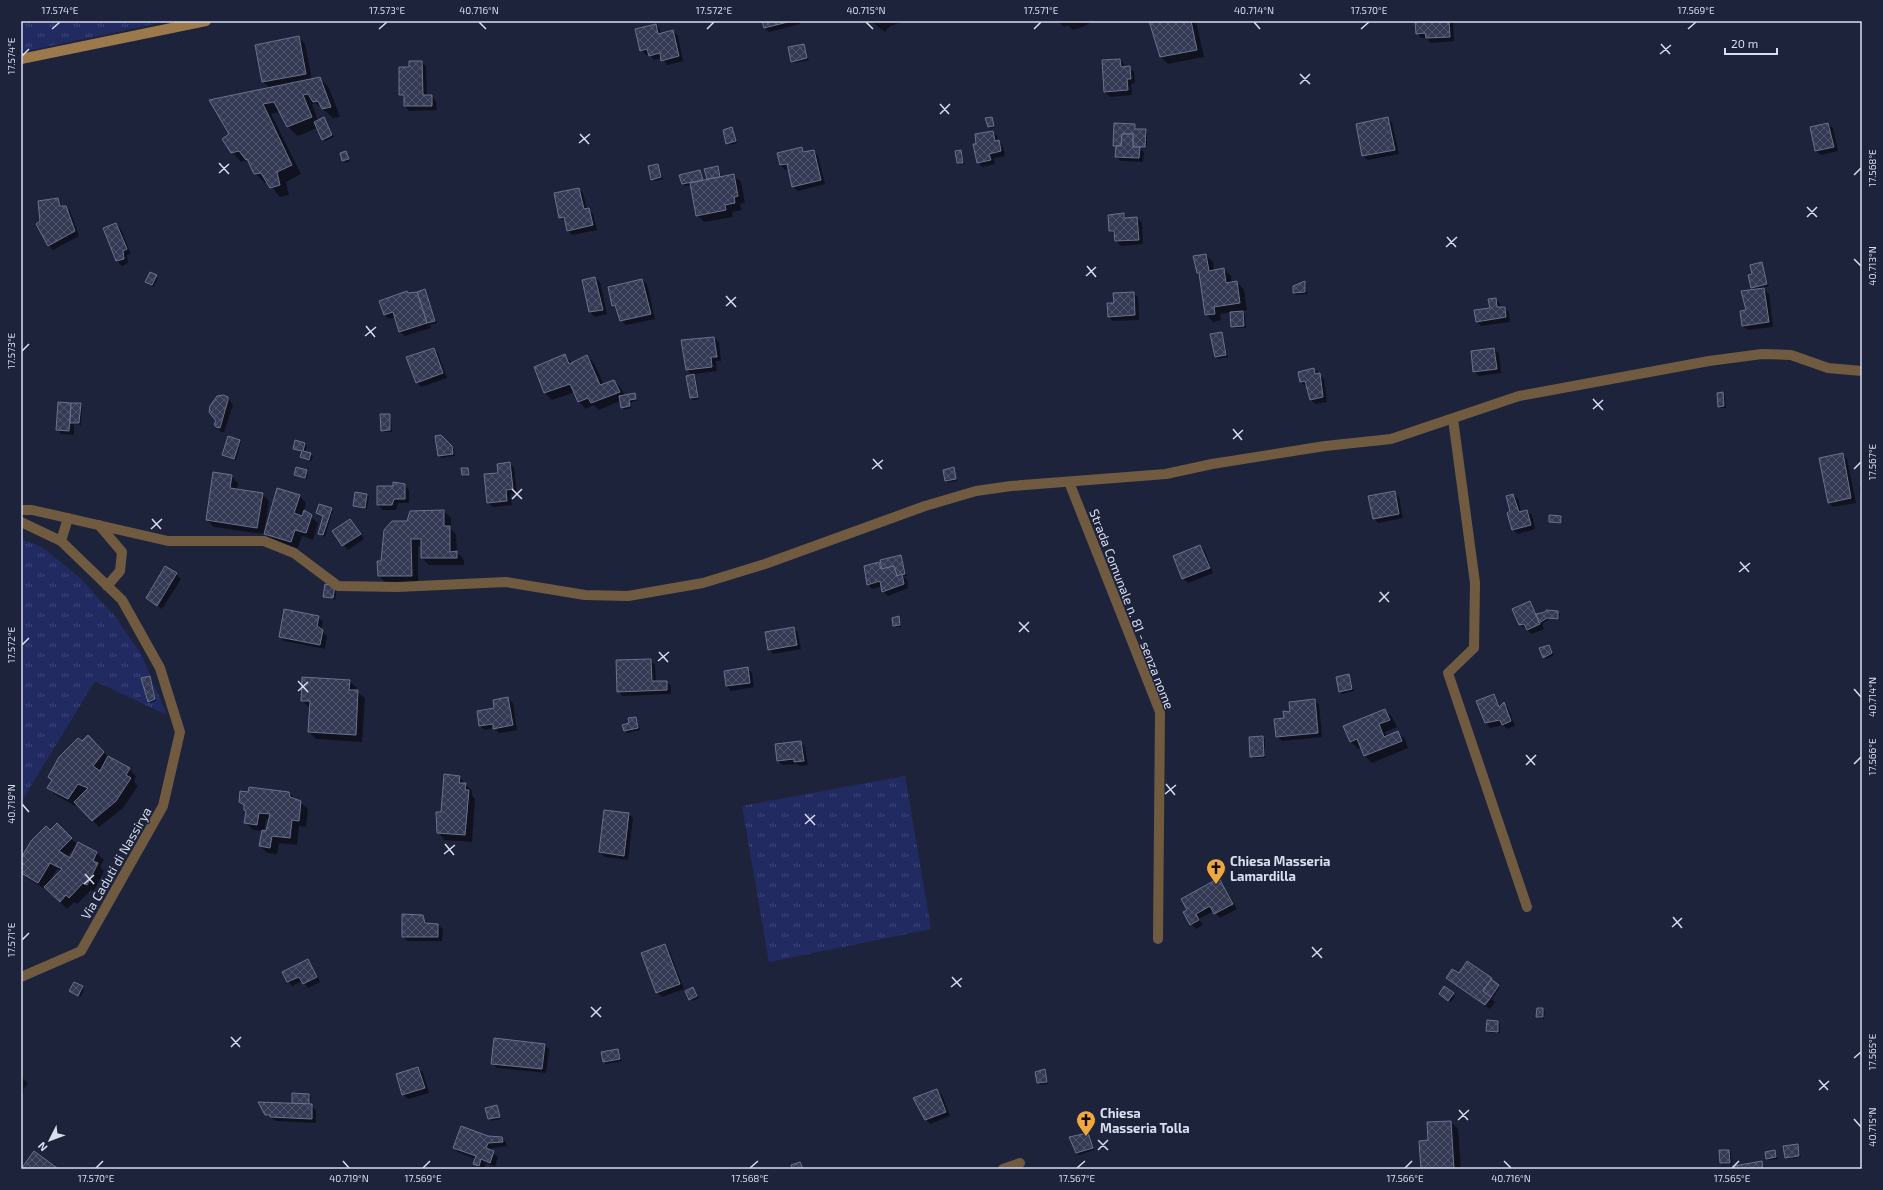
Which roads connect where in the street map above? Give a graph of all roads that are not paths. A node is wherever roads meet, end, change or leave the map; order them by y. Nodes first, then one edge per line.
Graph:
1 (206, 21) edge
2 (21, 58) edge
3 (1862, 371) edge
4 (1453, 418) junction
5 (1069, 482) junction
6 (21, 510) edge
7 (68, 518) junction
8 (21, 522) edge
9 (99, 525) junction
10 (61, 541) junction
11 (107, 586) junction
12 (1527, 907) dead end
13 (1158, 939) dead end
14 (21, 976) edge
15 (1020, 1163) dead end
16 (1003, 1169) edge

1 - 2 main road
3 - 4 street
4 - 5 street
4 - 12 street
5 - 9 street
5 - 13 street, Strada Comunale n. 81 - senza nome
6 - 7 street
7 - 9 street
7 - 10 street
8 - 10 street, Via Caduti di Nassirya
9 - 11 street
10 - 11 street, Via Caduti di Nassirya
11 - 14 street, Via Caduti di Nassirya
15 - 16 street

